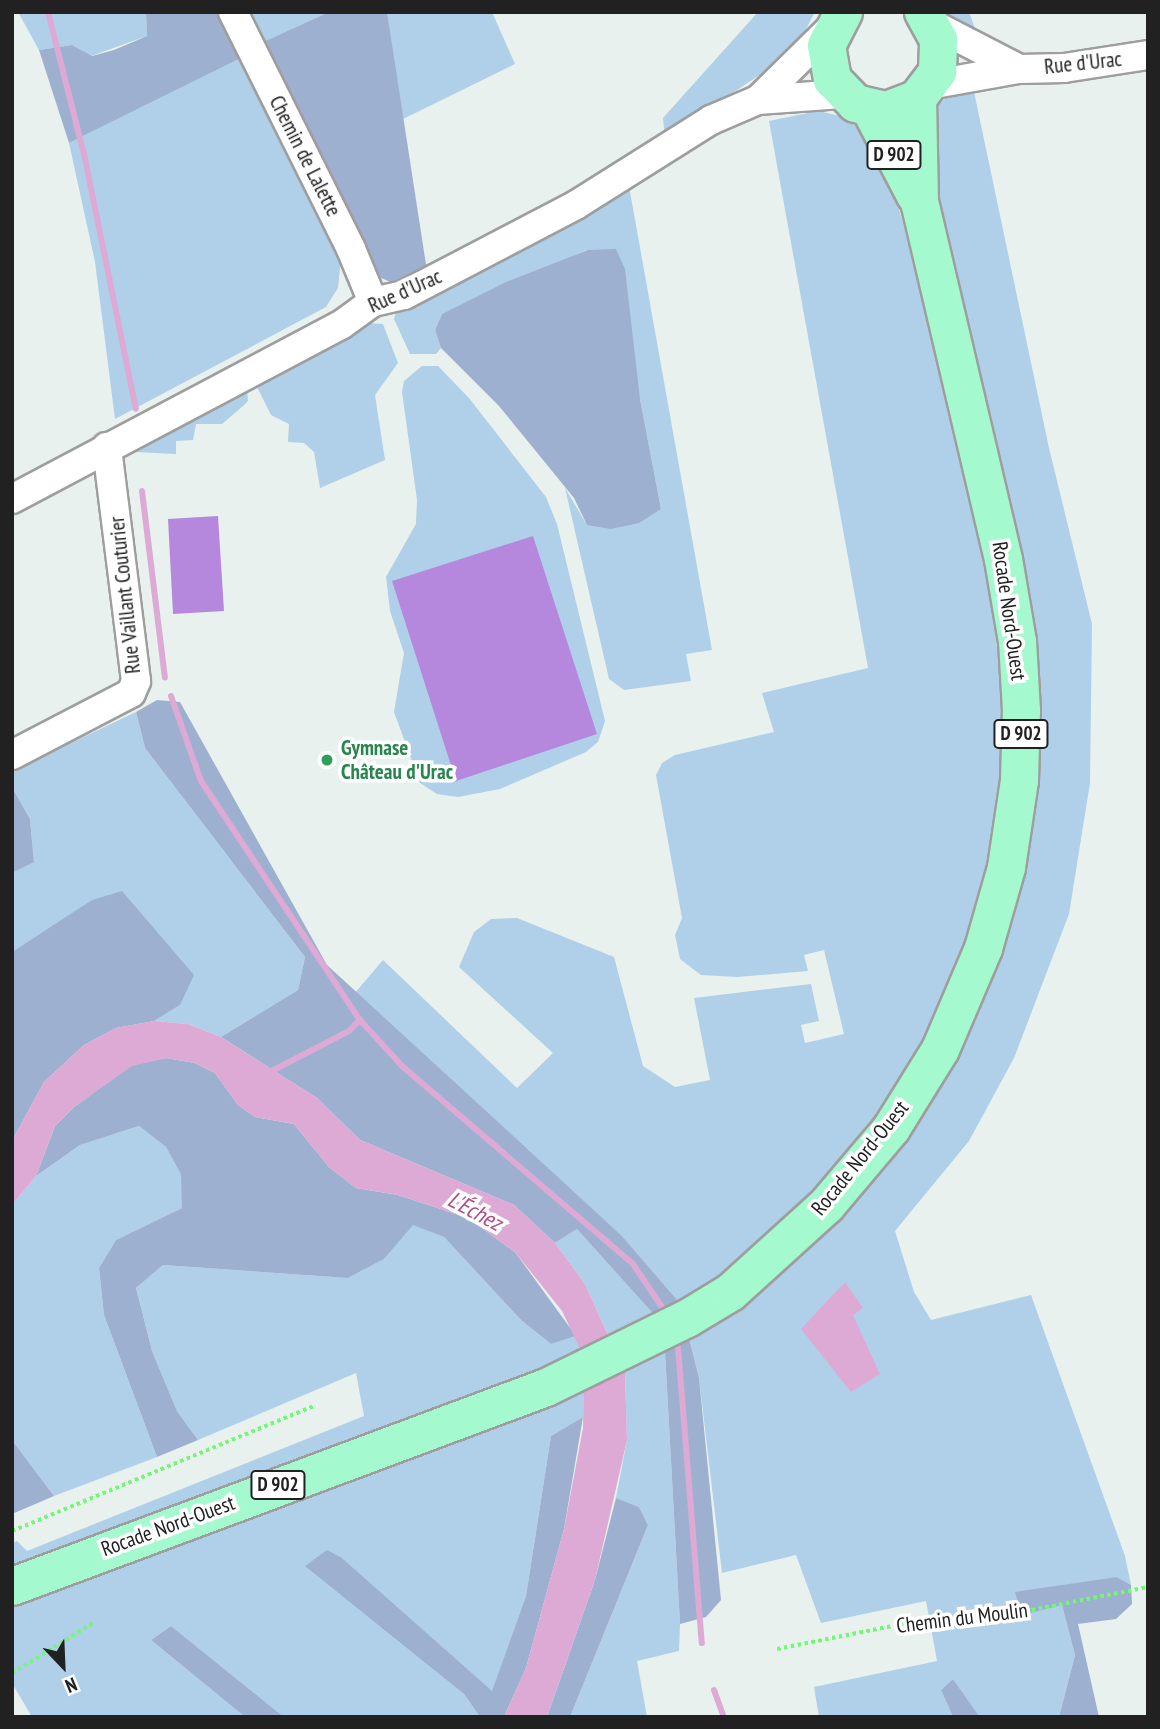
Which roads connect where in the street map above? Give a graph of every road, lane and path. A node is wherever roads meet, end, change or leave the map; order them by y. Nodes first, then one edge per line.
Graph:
1 (233, 12) edge
2 (927, 18) edge
3 (837, 20) edge
4 (1148, 55) edge
5 (1018, 69) junction
6 (923, 92) junction
7 (758, 100) junction
8 (856, 101) junction
9 (919, 202) junction
10 (373, 302) junction
11 (107, 447) junction
12 (12, 499) edge
13 (12, 755) edge
14 (314, 1406) dead end
15 (12, 1531) edge
16 (12, 1586) edge
17 (1148, 1587) edge
18 (93, 1623) dead end
19 (776, 1649) dead end
20 (12, 1673) edge

1 - 10 street, Chemin de Lalette
2 - 5 street, Rue d'Urac
2 - 6 main road, Rocade Nord-Ouest
3 - 7 street, Rue d'Urac
3 - 8 main road, Rocade Nord-Ouest
4 - 5 street, Rue d'Urac
5 - 6 street, Rue d'Urac
6 - 8 main road
6 - 9 main road, Rocade Nord-Ouest / D 902
7 - 8 street, Rue d'Urac
7 - 10 street, Rue d'Urac
8 - 9 main road, Rocade Nord-Ouest / D 902
9 - 16 main road, Rocade Nord-Ouest / D 902
10 - 11 street, Rue d'Urac
11 - 12 street, Rue d'Urac
11 - 13 street, Rue Vaillant Couturier
14 - 15 path
17 - 19 path, Chemin du Moulin
18 - 20 path

